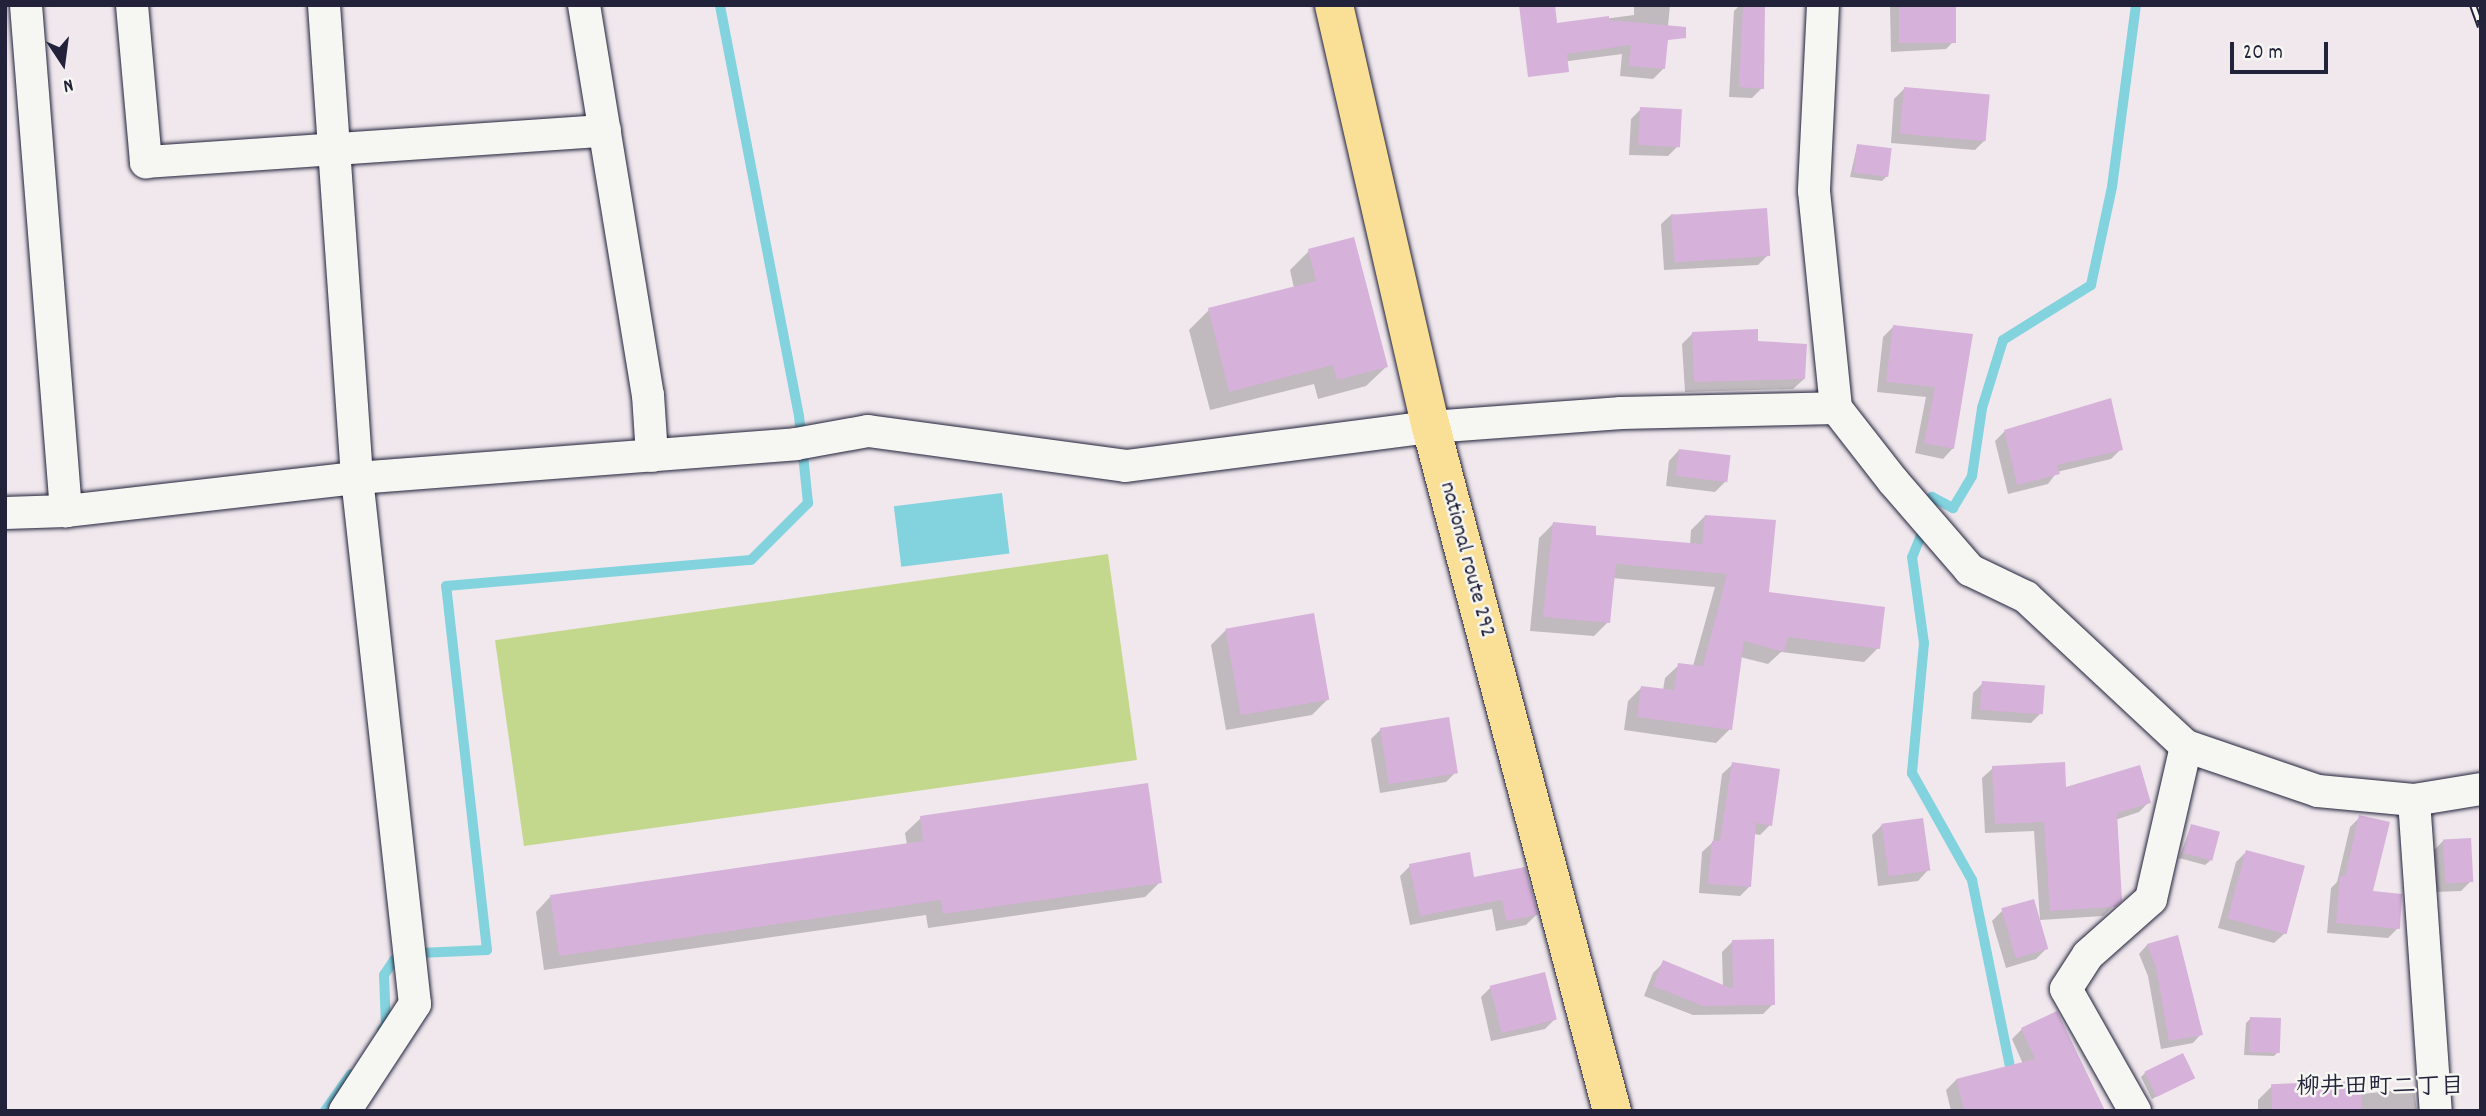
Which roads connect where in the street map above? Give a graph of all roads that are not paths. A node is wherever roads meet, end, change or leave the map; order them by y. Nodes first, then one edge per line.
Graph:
1 (26, 5) edge
2 (132, 5) edge
3 (324, 5) edge
4 (584, 5) edge
5 (1334, 5) edge
6 (1823, 5) edge
7 (605, 131) junction
8 (333, 147) junction
9 (1836, 408) junction
10 (1432, 427) junction
11 (652, 456) junction
12 (357, 478) junction
13 (66, 511) junction
14 (5, 513) edge
15 (2186, 746) junction
16 (2481, 789) edge
17 (2414, 800) junction
18 (345, 1111) edge
19 (1612, 1111) edge
20 (2135, 1111) edge
21 (2437, 1111) edge

1 - 13 street
2 - 8 street
3 - 8 street
4 - 7 street
5 - 10 highway, national route 292
6 - 9 street
7 - 8 street
7 - 11 street
8 - 12 street
9 - 10 street
9 - 15 street
10 - 11 street
10 - 19 highway, national route 292
11 - 12 street
12 - 13 street
12 - 18 street
13 - 14 street
15 - 17 street
15 - 20 street
16 - 17 street
17 - 21 street

